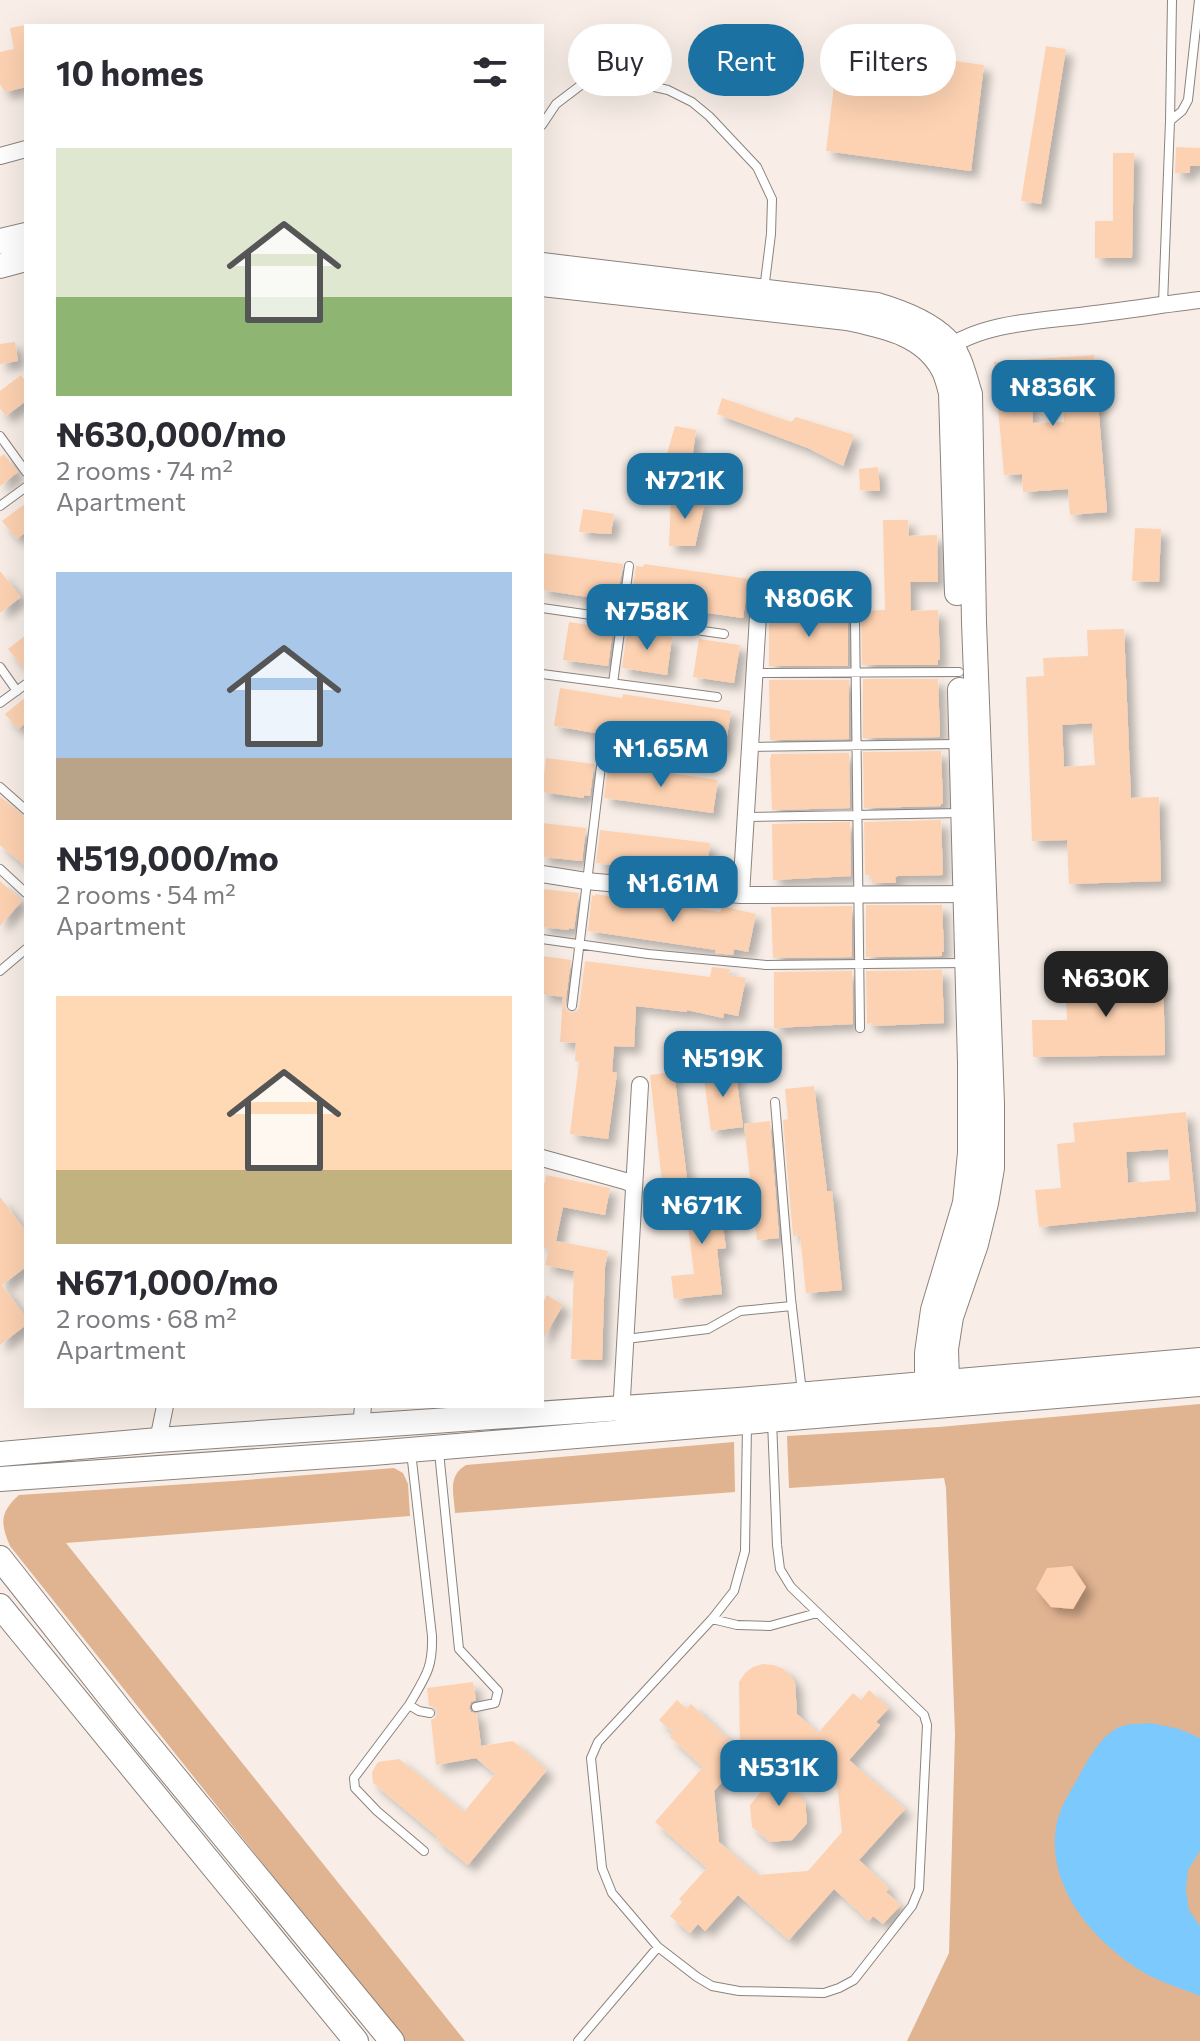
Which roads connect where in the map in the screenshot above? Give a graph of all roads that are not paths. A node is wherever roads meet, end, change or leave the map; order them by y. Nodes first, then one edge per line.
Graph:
1 (1172, 0) edge
2 (1199, 0) edge
3 (1170, 121) junction
4 (544, 122) edge
5 (24, 150) edge
6 (0, 156) edge
7 (24, 235) edge
8 (0, 241) edge
9 (24, 260) edge
10 (544, 265) edge
11 (0, 266) edge
12 (544, 284) edge
13 (764, 291) junction
14 (1200, 300) edge
15 (1163, 304) junction
16 (943, 352) junction
17 (0, 436) edge
18 (24, 469) edge
19 (24, 488) edge
20 (0, 506) edge
21 (629, 566) dead end
22 (811, 598) dead end
23 (544, 608) edge
24 (758, 616) dead end
25 (621, 620) junction
26 (724, 634) dead end
27 (0, 667) edge
28 (855, 672) junction
29 (959, 672) junction
30 (755, 673) junction
31 (544, 674) edge
32 (613, 683) junction
33 (24, 686) edge
34 (17, 691) junction
35 (717, 697) dead end
36 (0, 703) edge
37 (961, 744) junction
38 (855, 746) junction
39 (750, 747) junction
40 (601, 766) dead end
41 (0, 787) edge
42 (24, 808) edge
43 (963, 813) junction
44 (859, 815) junction
45 (746, 817) junction
46 (0, 869) edge
47 (544, 874) edge
48 (586, 881) junction
49 (24, 891) edge
50 (859, 894) junction
51 (974, 894) junction
52 (741, 895) junction
53 (544, 939) edge
54 (579, 944) junction
55 (24, 951) edge
56 (967, 963) junction
57 (860, 964) junction
58 (0, 971) edge
59 (572, 1006) dead end
60 (860, 1028) dead end
61 (640, 1085) dead end
62 (775, 1102) dead end
63 (544, 1159) edge
64 (634, 1185) junction
65 (792, 1306) junction
66 (625, 1339) junction
67 (1200, 1360) edge
68 (1200, 1384) edge
69 (938, 1394) junction
70 (802, 1395) junction
71 (165, 1408) edge
72 (362, 1417) edge
73 (772, 1418) junction
74 (621, 1420) junction
75 (747, 1420) junction
76 (158, 1440) junction
77 (438, 1447) junction
78 (411, 1449) junction
79 (0, 1454) edge
80 (3, 1481) edge
81 (0, 1558) edge
82 (0, 1606) edge
83 (817, 1613) junction
84 (712, 1619) junction
85 (409, 1705) junction
86 (476, 1707) dead end
87 (430, 1713) dead end
88 (424, 1851) dead end
89 (658, 1947) junction
90 (356, 2041) edge
91 (392, 2041) edge
92 (578, 2041) edge

1 - 3 lane
2 - 3 lane
3 - 15 lane
4 - 13 lane
5 - 6 street
7 - 8 main road
9 - 11 main road
10 - 13 main road
12 - 16 main road
13 - 16 main road
14 - 15 street
15 - 16 street
16 - 29 main road
16 - 51 main road
17 - 18 lane
19 - 20 lane
21 - 25 lane
22 - 28 lane
23 - 25 lane
24 - 30 street
25 - 26 lane
25 - 32 lane
27 - 34 lane
28 - 29 lane
28 - 30 lane
28 - 38 lane
29 - 37 main road
30 - 39 street
31 - 32 lane
32 - 35 lane
33 - 34 lane
34 - 36 lane
37 - 38 lane
37 - 43 main road
38 - 39 lane
38 - 44 lane
39 - 45 street
40 - 48 lane
41 - 42 lane
43 - 44 lane
43 - 51 main road
44 - 45 lane
44 - 50 lane
45 - 52 street
46 - 49 lane
47 - 48 street
48 - 52 street
48 - 54 lane
50 - 51 street
50 - 52 street
50 - 57 lane
51 - 56 main road
51 - 69 main road
53 - 54 lane
54 - 57 lane
54 - 59 lane
55 - 58 lane
56 - 57 lane
56 - 69 main road
57 - 60 lane
61 - 64 street
62 - 65 lane
63 - 64 street
64 - 66 street
65 - 66 lane
65 - 70 lane
66 - 74 street
67 - 69 main road
68 - 69 main road
69 - 70 main road
69 - 73 main road
70 - 74 main road
71 - 76 street
72 - 74 main road
72 - 76 main road
73 - 75 main road
73 - 83 lane
74 - 75 main road
74 - 77 main road
75 - 84 lane
76 - 79 main road
77 - 78 main road
77 - 86 lane
78 - 80 main road
78 - 85 lane
81 - 91 main road
82 - 90 main road
83 - 84 lane
83 - 89 lane
84 - 89 lane
85 - 87 lane
85 - 88 lane
89 - 92 lane

